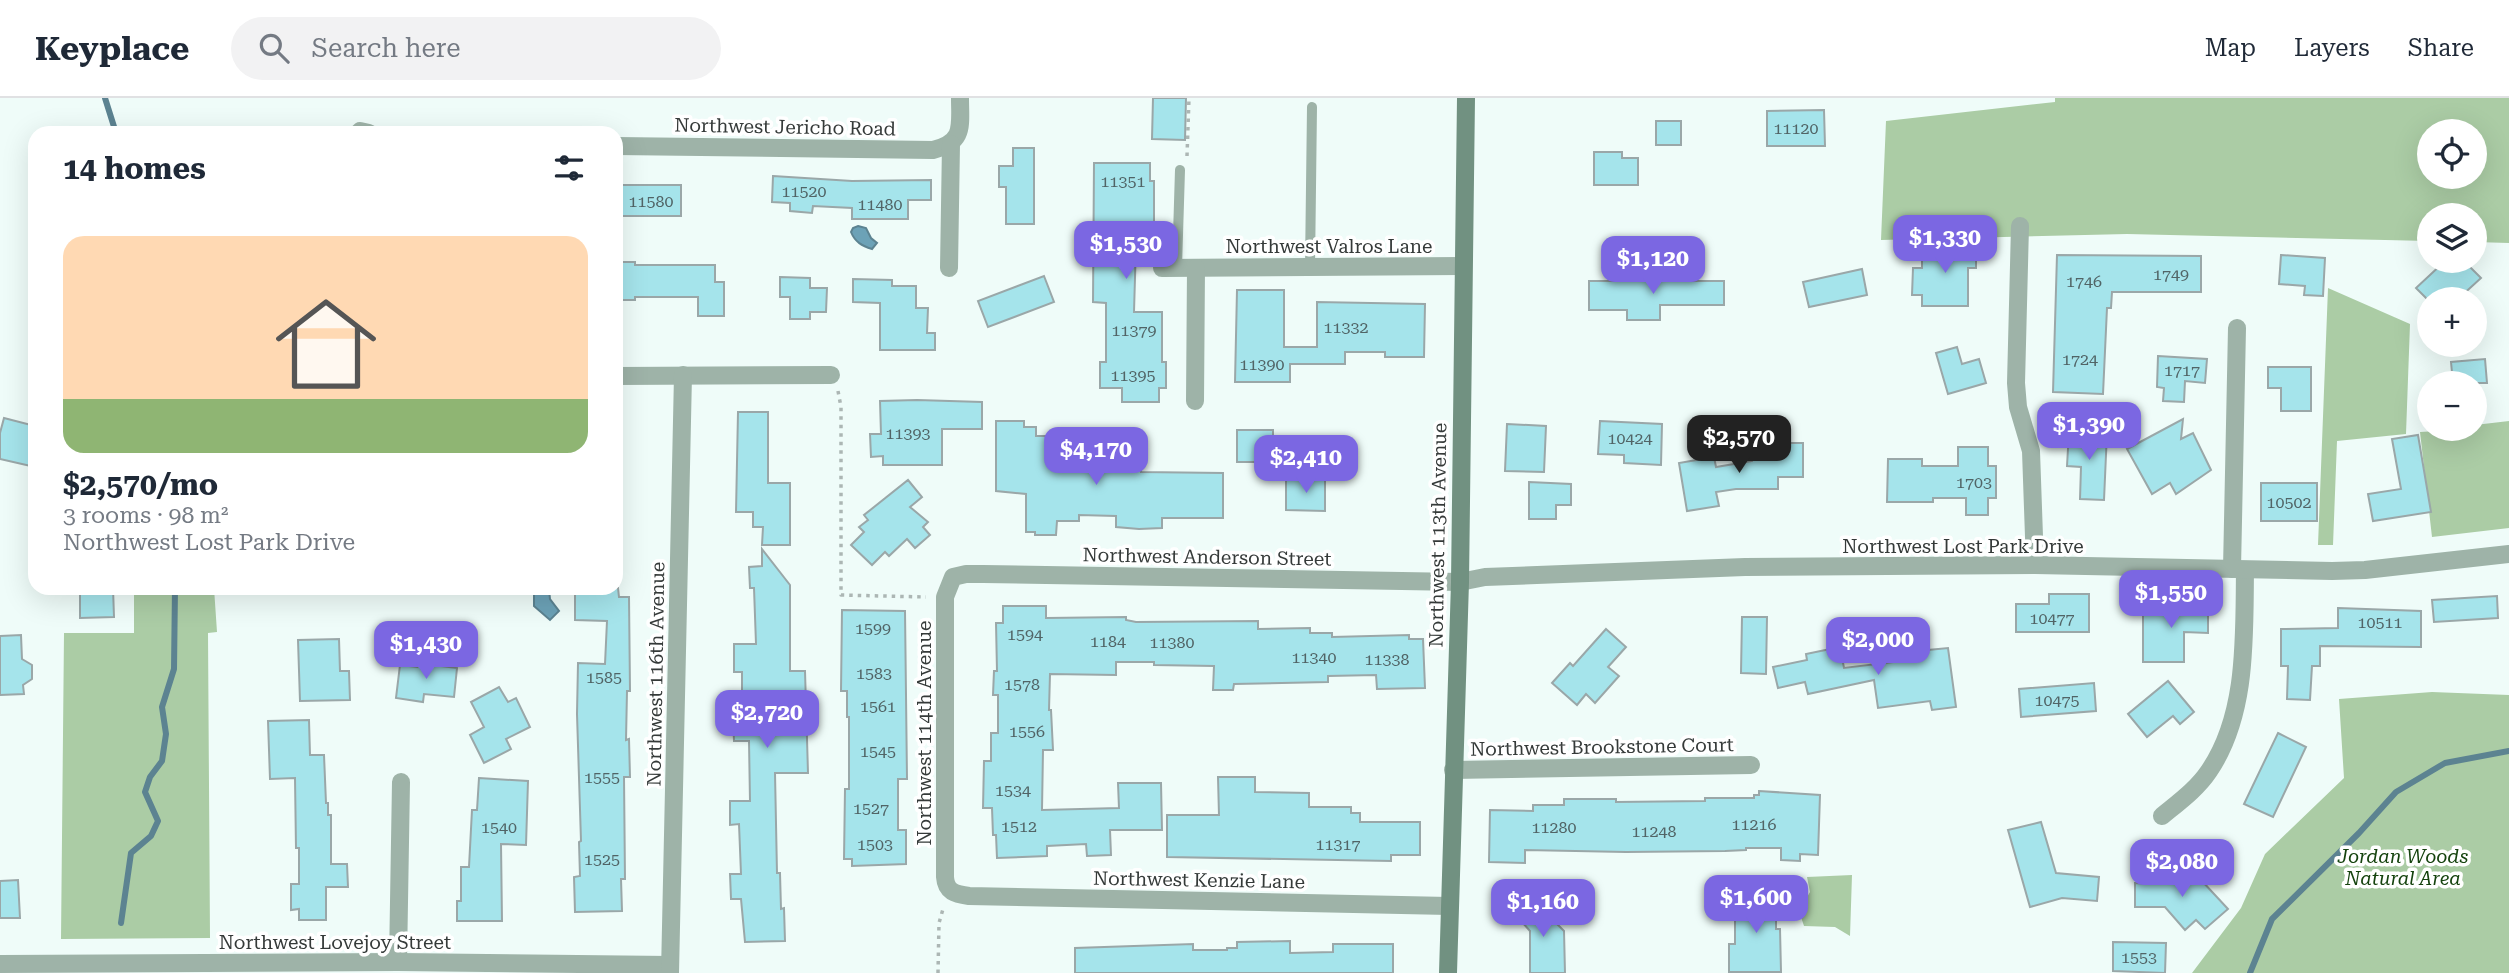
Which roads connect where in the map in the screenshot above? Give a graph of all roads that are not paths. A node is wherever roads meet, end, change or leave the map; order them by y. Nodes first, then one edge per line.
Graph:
1 (960, 98) edge
2 (1466, 98) edge
3 (1312, 107) dead end
4 (951, 144) junction
5 (623, 146) edge
6 (1180, 170) road end
7 (2020, 226) dead end
8 (1462, 266) junction
9 (1310, 267) junction
10 (949, 268) dead end
11 (1169, 268) joint
12 (1196, 268) junction
13 (2236, 328) dead end
14 (683, 375) junction
15 (831, 375) road end
16 (623, 376) edge
17 (1195, 401) dead end
18 (2509, 554) edge
19 (2035, 565) junction
20 (2239, 569) junction
21 (953, 577) joint
22 (1460, 582) junction
23 (1751, 765) dead end
24 (1454, 771) junction
25 (401, 782) dead end
26 (2162, 816) dead end
27 (949, 890) joint
28 (1450, 906) junction
29 (398, 962) junction
30 (0, 964) edge
31 (670, 969) edge
32 (1448, 973) edge

1 - 4 street
2 - 8 street, Northwest 113th Avenue
3 - 9 lane
4 - 5 street, Northwest Jericho Road
4 - 10 street
6 - 11 lane
7 - 19 street
8 - 9 street, Northwest Valros Lane
8 - 22 street, Northwest 113th Avenue
9 - 12 street, Northwest Valros Lane
11 - 12 street, Northwest Valros Lane
12 - 17 street
13 - 20 street
14 - 15 street
14 - 16 street
14 - 31 street, Northwest 116th Avenue
18 - 20 street, Northwest Lost Park Drive
19 - 20 street, Northwest Lost Park Drive
19 - 22 street, Northwest Lost Park Drive
20 - 26 street
21 - 22 street, Northwest Anderson Street
21 - 27 street, Northwest 114th Avenue
22 - 24 street, Northwest 113th Avenue
23 - 24 street, Northwest Brookstone Court
24 - 28 street, Northwest 113th Avenue
25 - 29 street
27 - 28 street, Northwest Kenzie Lane
28 - 32 street, Northwest 113th Avenue
29 - 30 street, Northwest Lovejoy Street
29 - 31 street, Northwest Lovejoy Street

